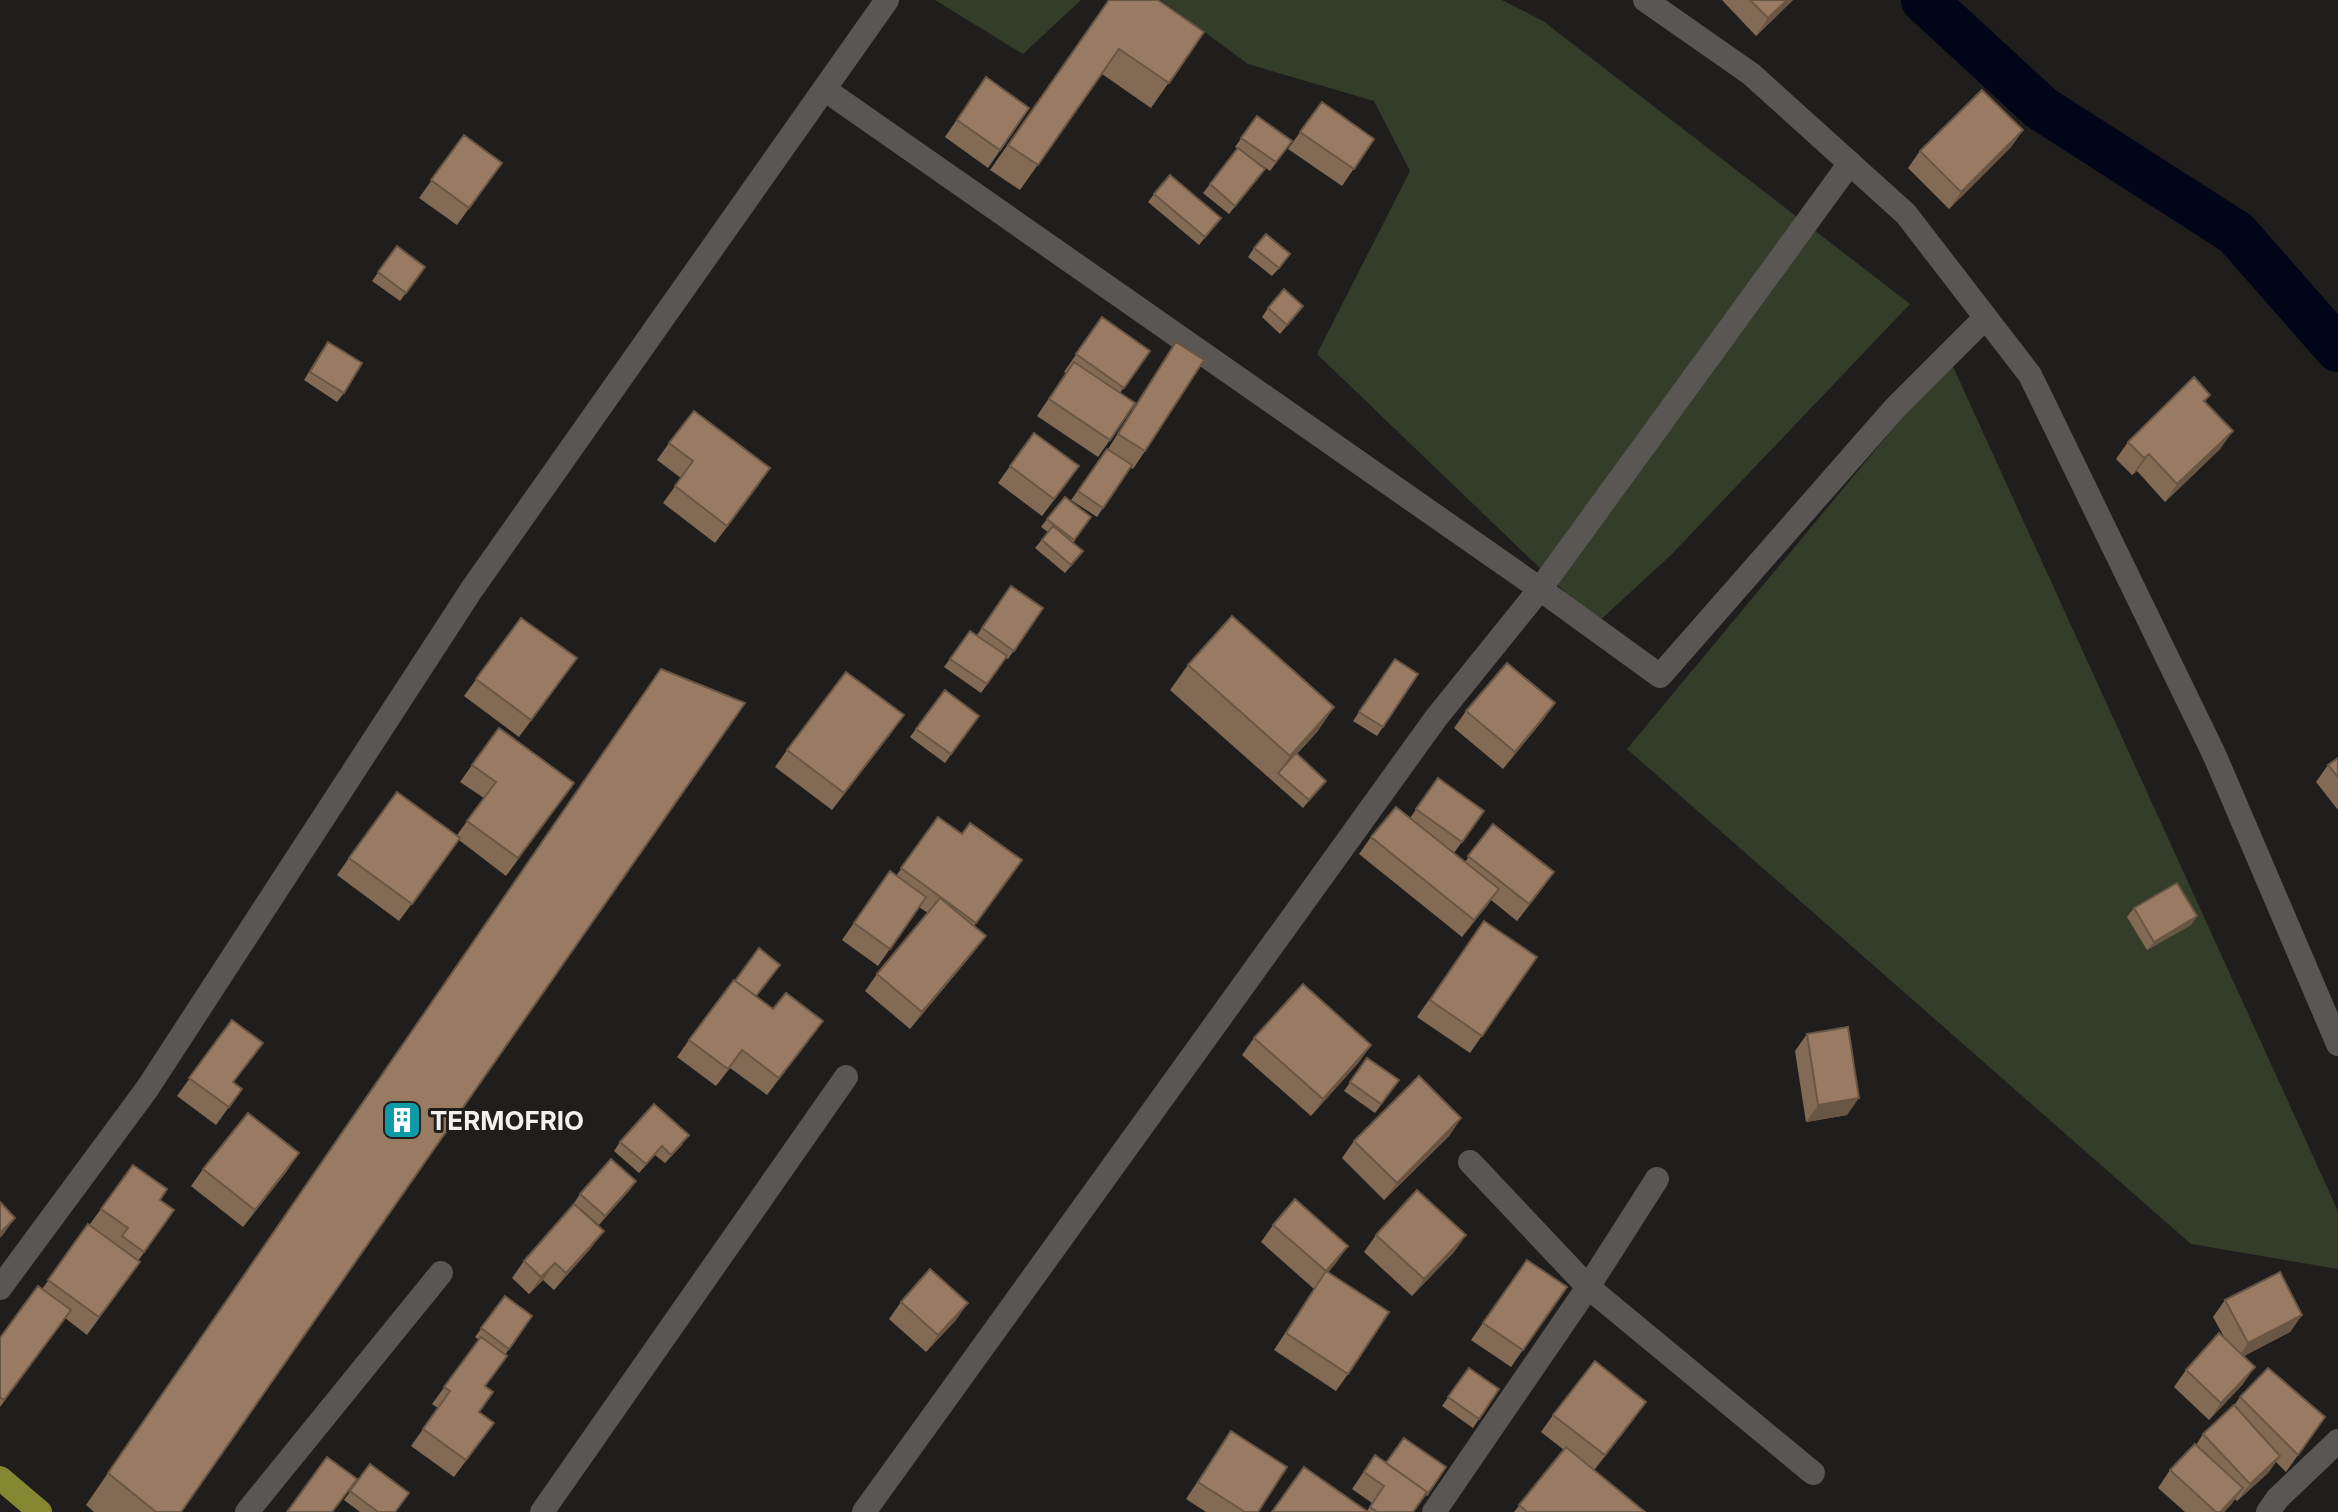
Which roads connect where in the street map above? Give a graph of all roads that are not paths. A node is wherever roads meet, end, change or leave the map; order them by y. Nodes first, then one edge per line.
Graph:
1 (887, 0) edge
2 (1645, 0) edge
3 (824, 89) junction
4 (1850, 163) junction
5 (1985, 318) junction
6 (1540, 589) junction
7 (2338, 1044) edge
8 (846, 1077) dead end
9 (1470, 1162) dead end
10 (1657, 1179) dead end
11 (441, 1273) dead end
12 (1588, 1287) junction
13 (0, 1288) edge
14 (2338, 1441) edge
15 (1813, 1473) dead end
16 (0, 1478) edge
17 (40, 1512) edge
18 (247, 1512) edge
19 (542, 1512) edge
20 (864, 1512) edge
21 (1434, 1512) edge
22 (2268, 1512) edge

1 - 3 street
2 - 4 street
3 - 6 street
3 - 13 street
4 - 5 street
4 - 6 street
5 - 6 street
5 - 7 street
6 - 20 street
8 - 19 street
9 - 12 street
10 - 12 street
11 - 18 street
12 - 15 street
12 - 21 street
14 - 22 street
16 - 17 main road

